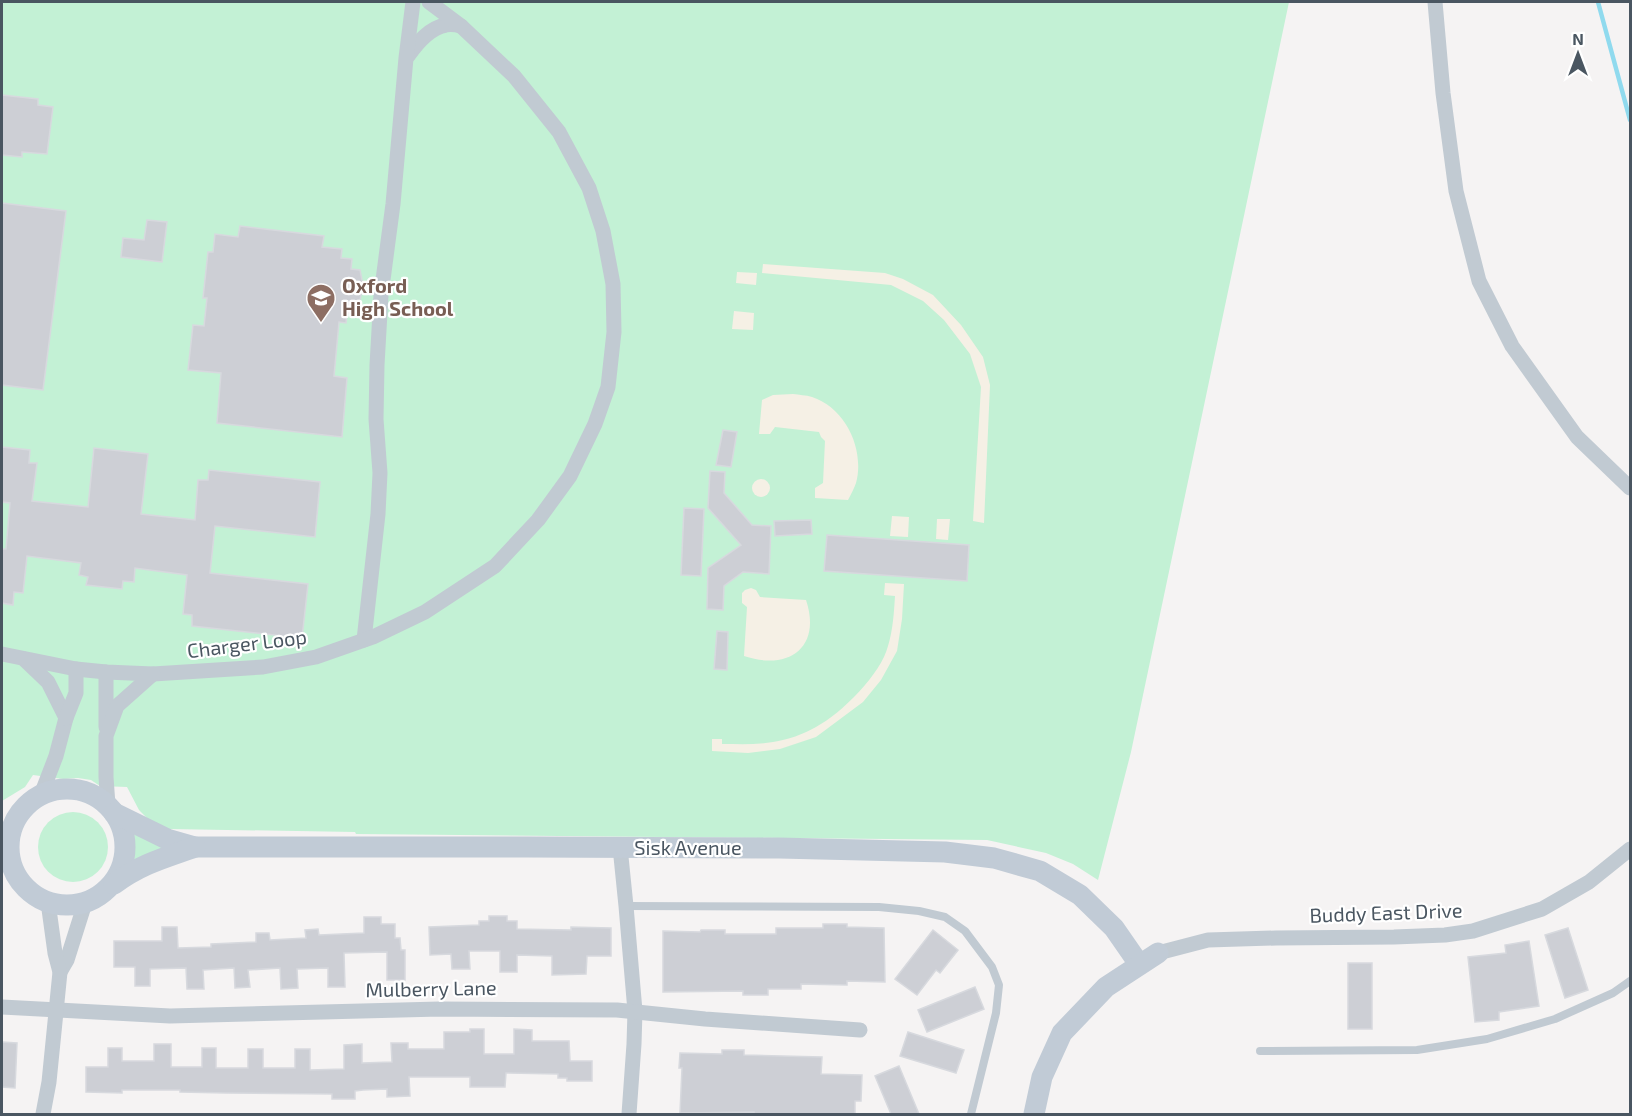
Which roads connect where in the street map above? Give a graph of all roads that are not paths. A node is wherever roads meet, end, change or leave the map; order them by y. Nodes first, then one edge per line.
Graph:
1 (413, 2) edge
2 (429, 2) edge
3 (1435, 2) edge
4 (461, 26) junction
5 (406, 58) junction
6 (1630, 488) edge
7 (364, 640) junction
8 (2, 654) edge
9 (24, 658) junction
10 (76, 669) junction
11 (106, 672) junction
12 (153, 674) junction
13 (66, 718) junction
14 (106, 736) junction
15 (41, 795) junction
16 (111, 809) junction
17 (9, 819) edge
18 (195, 847) junction
19 (620, 847) junction
20 (1630, 849) edge
21 (7, 864) edge
22 (111, 886) junction
23 (48, 902) junction
24 (85, 903) junction
25 (627, 906) junction
26 (1158, 953) joint
27 (1139, 964) junction
28 (60, 972) junction
29 (1630, 981) edge
30 (2, 1007) edge
31 (56, 1009) junction
32 (634, 1011) junction
33 (860, 1030) dead end
34 (1260, 1051) dead end
35 (43, 1114) edge
36 (629, 1114) edge
37 (971, 1114) edge
38 (1034, 1114) edge

1 - 5 street
2 - 4 street, Charger Loop
3 - 6 street
4 - 5 street
4 - 7 street, Charger Loop
5 - 7 street
7 - 12 street, Charger Loop
8 - 9 street, Charger Loop
9 - 10 street, Charger Loop
9 - 13 street
10 - 11 street, Charger Loop
10 - 13 street
11 - 12 street, Charger Loop
11 - 14 street
12 - 14 street
13 - 15 street
14 - 16 street
15 - 16 street, Sisk Avenue
15 - 17 street
16 - 18 street, Sisk Avenue
16 - 22 street
17 - 21 street
18 - 19 street, Sisk Avenue
18 - 22 street, Sisk Avenue
19 - 25 street
19 - 27 street, Sisk Avenue
20 - 26 street, Buddy East Drive
21 - 23 street
22 - 24 street, Sisk Avenue
23 - 24 street
23 - 28 street
24 - 28 street
25 - 32 street
25 - 37 lane
26 - 27 street
27 - 38 street
28 - 31 street
29 - 34 lane
30 - 31 street, Mulberry Lane
31 - 32 street, Mulberry Lane
31 - 35 street
32 - 33 street, Mulberry Lane
32 - 36 street

